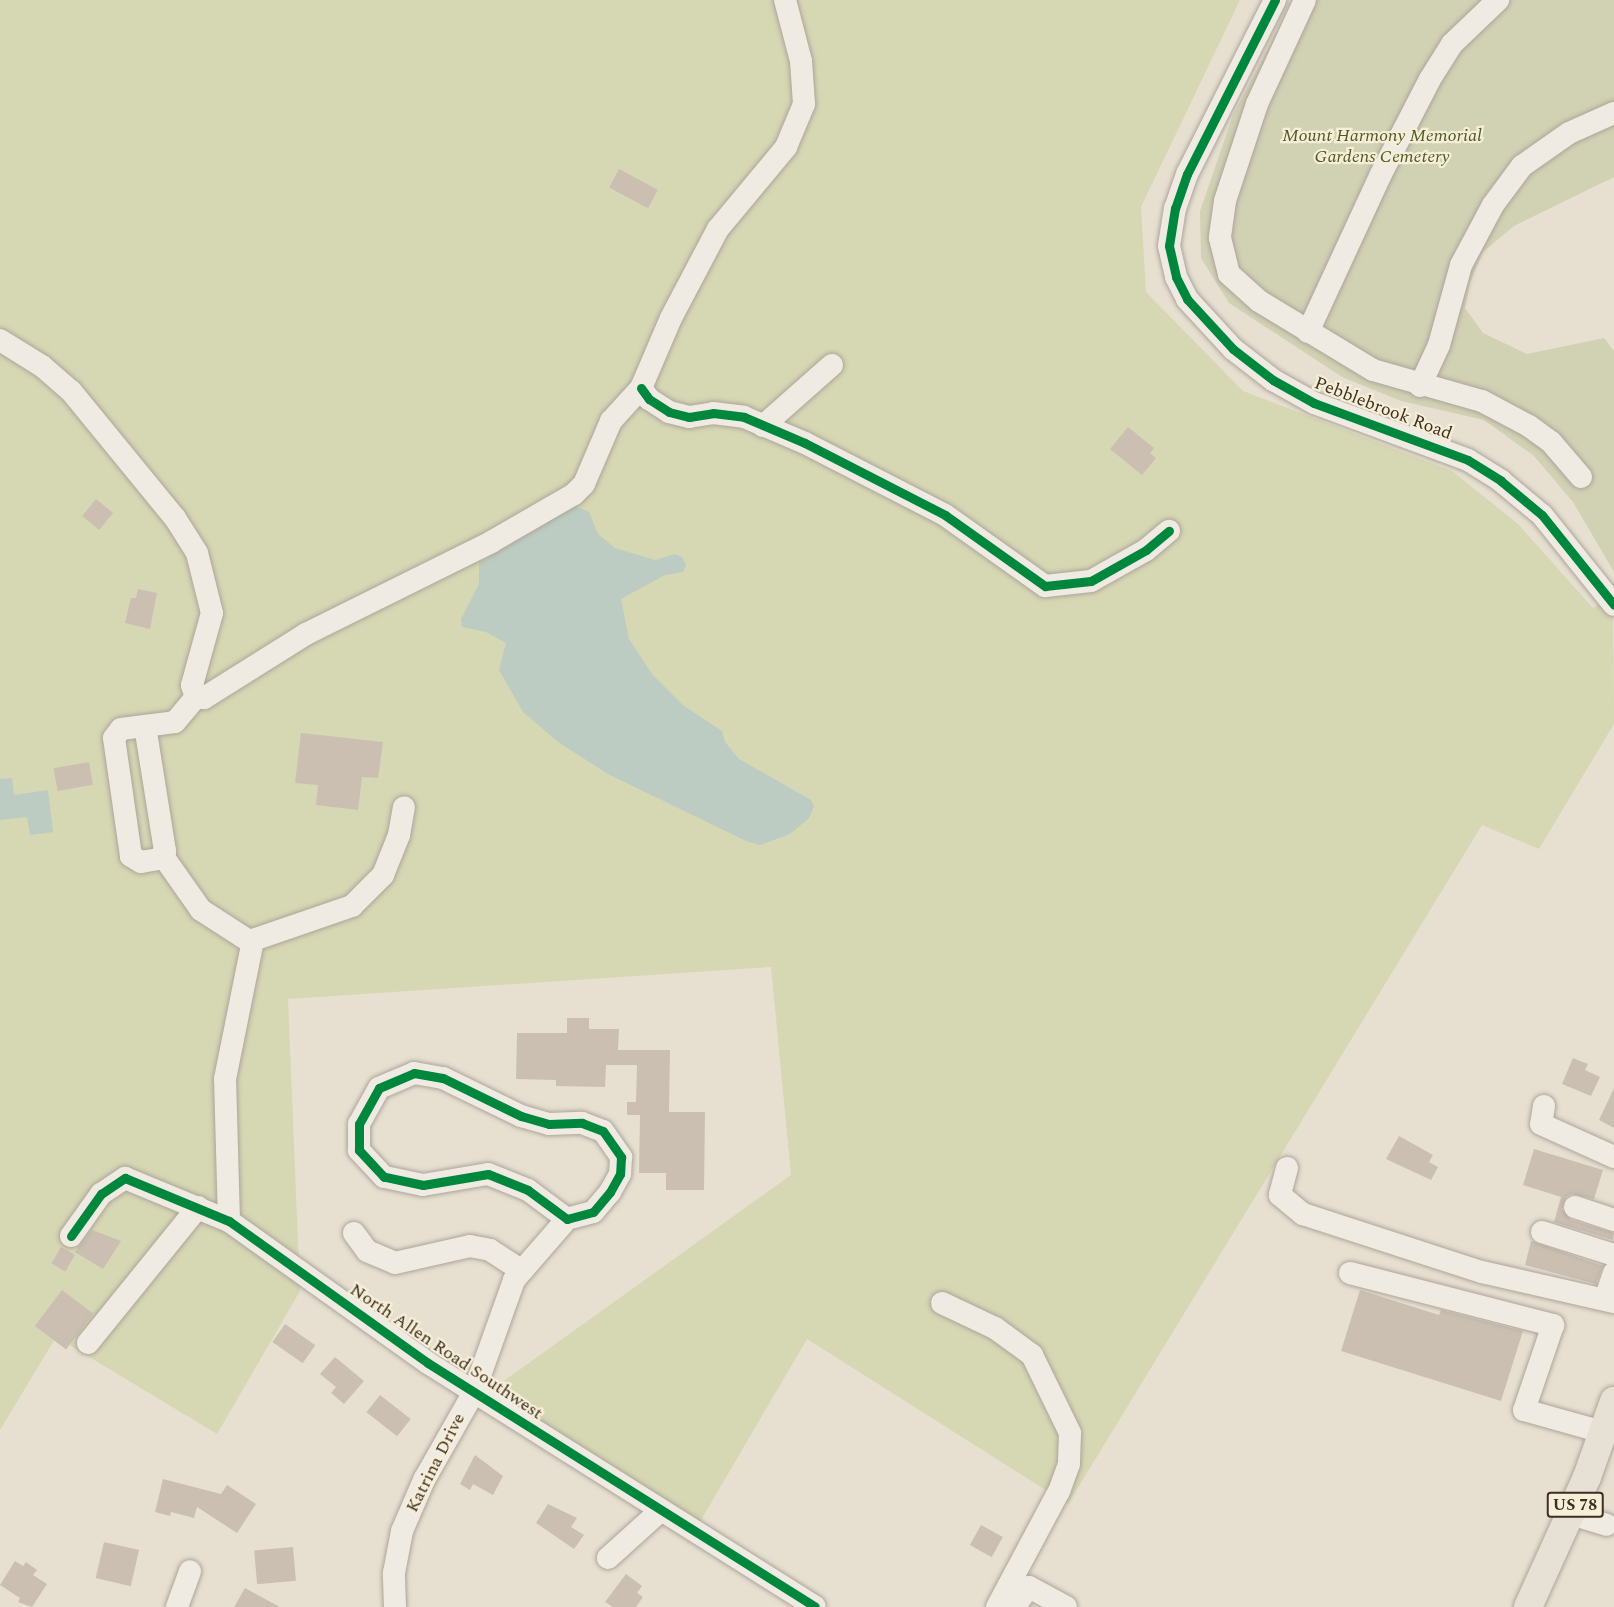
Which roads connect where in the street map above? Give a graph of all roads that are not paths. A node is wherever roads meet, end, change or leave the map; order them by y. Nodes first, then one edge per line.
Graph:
1 (784, 0) edge
2 (1275, 0) edge
3 (1305, 0) edge
4 (1498, 0) edge
5 (1614, 112) edge
6 (1308, 332) junction
7 (0, 340) edge
8 (832, 365) dead end
9 (1420, 386) junction
10 (640, 388) junction
11 (763, 426) junction
12 (1581, 477) dead end
13 (1169, 531) dead end
14 (1614, 605) edge
15 (196, 697) junction
16 (145, 726) junction
17 (404, 807) dead end
18 (163, 856) junction
19 (252, 943) junction
20 (1544, 1106) dead end
21 (1614, 1157) edge
22 (1287, 1168) dead end
23 (198, 1207) junction
24 (1575, 1207) dead end
25 (567, 1219) junction
26 (1614, 1220) edge
27 (228, 1221) junction
28 (1542, 1232) dead end
29 (354, 1233) dead end
30 (71, 1236) dead end
31 (1614, 1255) edge
32 (522, 1271) junction
33 (1350, 1273) dead end
34 (1614, 1274) edge
35 (1610, 1300) edge
36 (942, 1303) dead end
37 (88, 1343) dead end
38 (474, 1392) junction
39 (1614, 1401) edge
40 (1603, 1432) junction
41 (660, 1511) junction
42 (1571, 1514) junction
43 (1606, 1525) dead end
44 (608, 1558) dead end
45 (190, 1571) dead end
46 (177, 1607) edge
47 (395, 1607) edge
48 (814, 1607) edge
49 (997, 1607) edge
50 (1014, 1607) edge
51 (1066, 1607) edge
52 (1528, 1607) edge

1 - 10 street
2 - 14 street, Pebblebrook Road
3 - 6 street
4 - 6 street
5 - 9 street
6 - 9 street
7 - 15 street
8 - 11 street
9 - 12 street
10 - 11 street
10 - 15 street
11 - 13 street
15 - 16 street
16 - 18 street
16 - 18 street
17 - 19 street
18 - 19 street
19 - 27 street
20 - 21 street
22 - 35 street
23 - 27 street, North Allen Road Southwest
23 - 30 street, North Allen Road Southwest
23 - 37 street
24 - 26 street
25 - 25 street
25 - 32 street, Katrina Drive
27 - 38 street, North Allen Road Southwest
28 - 31 street
29 - 32 street
32 - 38 street, Katrina Drive
33 - 40 street
34 - 35 street
36 - 49 street
38 - 41 street, North Allen Road Southwest
38 - 47 street, Katrina Drive
39 - 40 main road, US 78
40 - 42 main road, US 78
41 - 44 street
41 - 48 street, North Allen Road Southwest
42 - 43 street
42 - 52 main road, US 78
45 - 46 street
50 - 51 street

